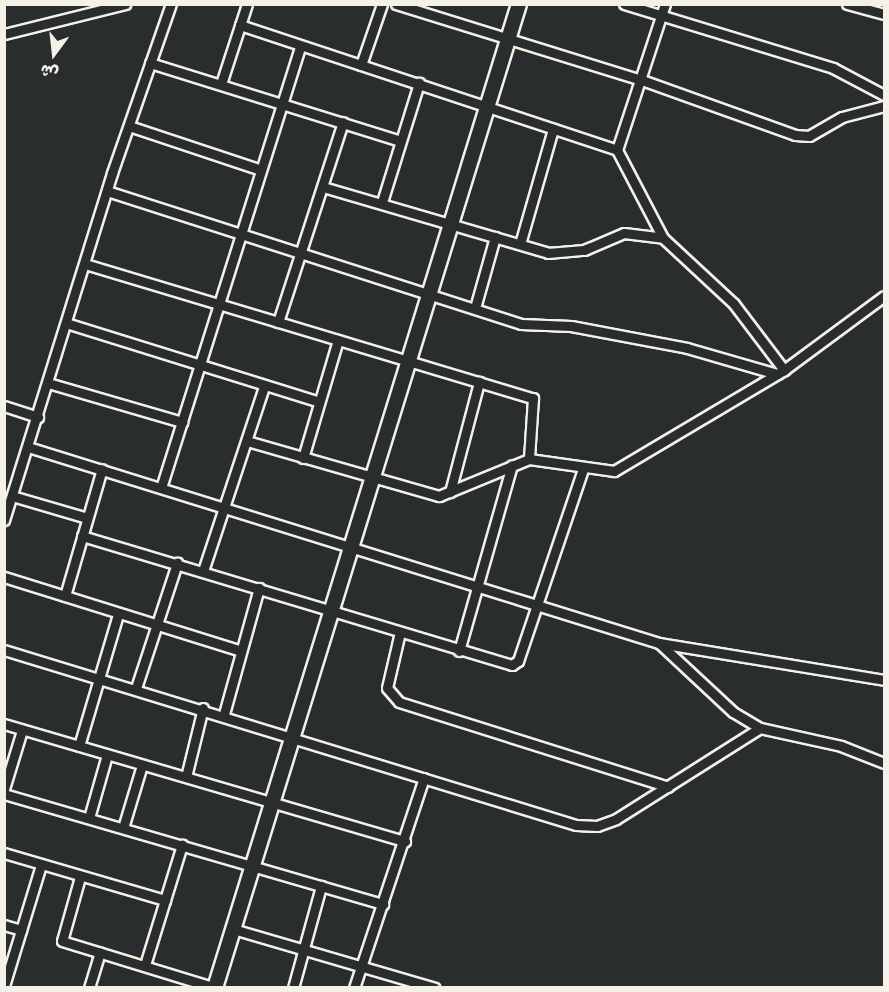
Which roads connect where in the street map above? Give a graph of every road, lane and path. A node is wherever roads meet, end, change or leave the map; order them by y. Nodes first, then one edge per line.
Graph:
1 (125, 4) edge
2 (171, 4) edge
3 (247, 4) edge
4 (382, 4) edge
5 (396, 4) edge
6 (519, 4) edge
7 (624, 4) edge
8 (665, 4) edge
9 (847, 4) edge
10 (885, 14) edge
11 (661, 16) junction
12 (240, 25) junction
13 (4, 34) edge
14 (508, 42) junction
15 (300, 47) junction
16 (150, 63) junction
17 (361, 65) junction
18 (639, 79) junction
19 (419, 83) junction
20 (220, 84) junction
21 (885, 95) edge
22 (282, 103) junction
23 (885, 106) edge
24 (486, 107) junction
25 (343, 122) junction
26 (129, 126) junction
27 (553, 129) junction
28 (400, 141) junction
29 (616, 150) junction
30 (261, 170) junction
31 (323, 187) junction
32 (107, 190) junction
33 (382, 202) junction
34 (449, 224) junction
35 (240, 235) junction
36 (495, 237) junction
37 (663, 238) junction
38 (520, 244) junction
39 (302, 252) junction
40 (85, 264) junction
41 (428, 292) junction
42 (885, 296) edge
43 (218, 304) junction
44 (475, 308) junction
45 (278, 322) junction
46 (66, 323) junction
47 (338, 340) junction
48 (407, 363) junction
49 (199, 365) junction
50 (781, 372) junction
51 (479, 382) junction
52 (48, 383) junction
53 (264, 387) junction
54 (320, 402) junction
55 (4, 406) edge
56 (38, 417) junction
57 (182, 422) junction
58 (247, 441) junction
59 (28, 447) junction
60 (303, 459) junction
61 (529, 459) junction
62 (512, 465) junction
63 (583, 469) junction
64 (102, 470) junction
65 (371, 479) junction
66 (161, 488) junction
67 (450, 492) junction
68 (12, 496) junction
69 (224, 507) junction
70 (87, 518) junction
71 (4, 520) edge
72 (82, 536) junction
73 (351, 545) junction
74 (177, 563) junction
75 (203, 571) junction
76 (4, 577) edge
77 (479, 585) junction
78 (259, 588) junction
79 (65, 596) junction
80 (538, 604) junction
81 (332, 609) junction
82 (118, 614) junction
83 (156, 625) junction
84 (400, 632) junction
85 (659, 643) junction
86 (4, 650) edge
87 (241, 651) junction
88 (459, 651) junction
89 (100, 678) junction
90 (885, 680) edge
91 (136, 688) junction
92 (203, 708) junction
93 (224, 714) junction
94 (4, 724) edge
95 (760, 728) junction
96 (22, 730) junction
97 (292, 735) junction
98 (79, 746) junction
99 (107, 755) junction
100 (885, 763) edge
101 (142, 765) junction
102 (186, 777) junction
103 (424, 778) junction
104 (668, 786) junction
105 (4, 789) edge
106 (4, 794) edge
107 (272, 802) junction
108 (89, 818) junction
109 (123, 828) junction
110 (405, 841) junction
111 (182, 845) junction
112 (4, 853) edge
113 (41, 865) junction
114 (253, 865) junction
115 (80, 877) junction
116 (321, 886) junction
117 (165, 900) junction
118 (383, 904) junction
119 (4, 925) edge
120 (232, 929) junction
121 (21, 930) junction
122 (304, 948) junction
123 (100, 953) junction
124 (363, 964) junction
125 (145, 965) junction
126 (4, 986) edge
127 (89, 987) edge
128 (215, 987) edge
129 (293, 987) edge
130 (354, 987) edge
131 (435, 987) edge

1 - 13 street
2 - 16 street
3 - 12 street
4 - 17 street
5 - 14 street
6 - 14 street
7 - 11 street
8 - 11 street
9 - 10 street
11 - 18 street
11 - 21 street
12 - 15 street
12 - 20 street
14 - 18 street
14 - 24 street
15 - 17 street
15 - 22 street
16 - 20 street
16 - 26 street
17 - 19 street
18 - 23 street
18 - 29 street
19 - 24 street
19 - 28 street
20 - 22 street
22 - 25 street
22 - 30 street
24 - 27 street
24 - 34 street
25 - 28 street
25 - 31 street
26 - 30 street
26 - 32 street
27 - 29 street
27 - 38 street
28 - 33 street
29 - 37 street
30 - 35 street
31 - 33 street
31 - 39 street
32 - 35 street
32 - 40 street
33 - 34 street
34 - 36 street
34 - 41 street
35 - 39 street
35 - 43 street
36 - 38 street
36 - 44 street
37 - 38 street
37 - 50 street
39 - 41 street
39 - 45 street
40 - 43 street
40 - 46 street
41 - 44 street
41 - 48 street
42 - 50 street
43 - 45 street
43 - 49 street
44 - 50 street
45 - 47 street
46 - 49 street
46 - 52 street
47 - 48 street
47 - 54 street
48 - 51 street
48 - 65 street
49 - 53 street
49 - 57 street
50 - 63 street
51 - 61 street
51 - 67 street
52 - 56 street
52 - 57 street
53 - 54 street
53 - 58 street
54 - 60 street
55 - 56 street
56 - 59 street
57 - 66 street
58 - 60 street
58 - 69 street
59 - 64 street
59 - 68 street
60 - 65 street
61 - 62 street
61 - 63 street
62 - 67 street
62 - 77 street
63 - 80 street
64 - 66 street
64 - 70 street
65 - 67 street
65 - 73 street
66 - 69 street
68 - 70 street
68 - 71 street
69 - 73 street
69 - 75 street
70 - 72 street
72 - 74 street
72 - 79 street
73 - 77 street
73 - 81 street
74 - 75 street
74 - 83 street
75 - 78 street
76 - 79 street
77 - 80 street
77 - 88 street
78 - 81 street
78 - 87 street
79 - 82 street
80 - 85 street
80 - 88 street
81 - 84 street
81 - 97 street
82 - 83 street
82 - 89 street
83 - 87 street
83 - 91 street
84 - 88 street
84 - 104 street
85 - 90 street
85 - 95 street
86 - 89 street
87 - 93 street
89 - 91 street
89 - 98 street
91 - 92 street
92 - 93 street
92 - 102 street
93 - 97 street
94 - 96 street
95 - 100 street
95 - 104 street
96 - 98 street
96 - 105 street
97 - 103 street
97 - 107 street
98 - 99 street
99 - 101 street
99 - 108 street
101 - 102 street
101 - 109 street
102 - 107 street
103 - 104 street
103 - 110 street
106 - 108 street
107 - 110 street
107 - 114 street
108 - 109 street
109 - 111 street
110 - 118 street
111 - 114 street
111 - 117 street
112 - 113 street
113 - 115 street
113 - 121 street
114 - 116 street
114 - 120 street
115 - 117 street
115 - 123 street
116 - 118 street
116 - 122 street
117 - 125 street
118 - 124 street
119 - 121 street
120 - 122 street
120 - 128 street
121 - 126 street
122 - 124 street
122 - 129 street
123 - 125 street
123 - 127 street
124 - 130 street
124 - 131 street
125 - 128 street

